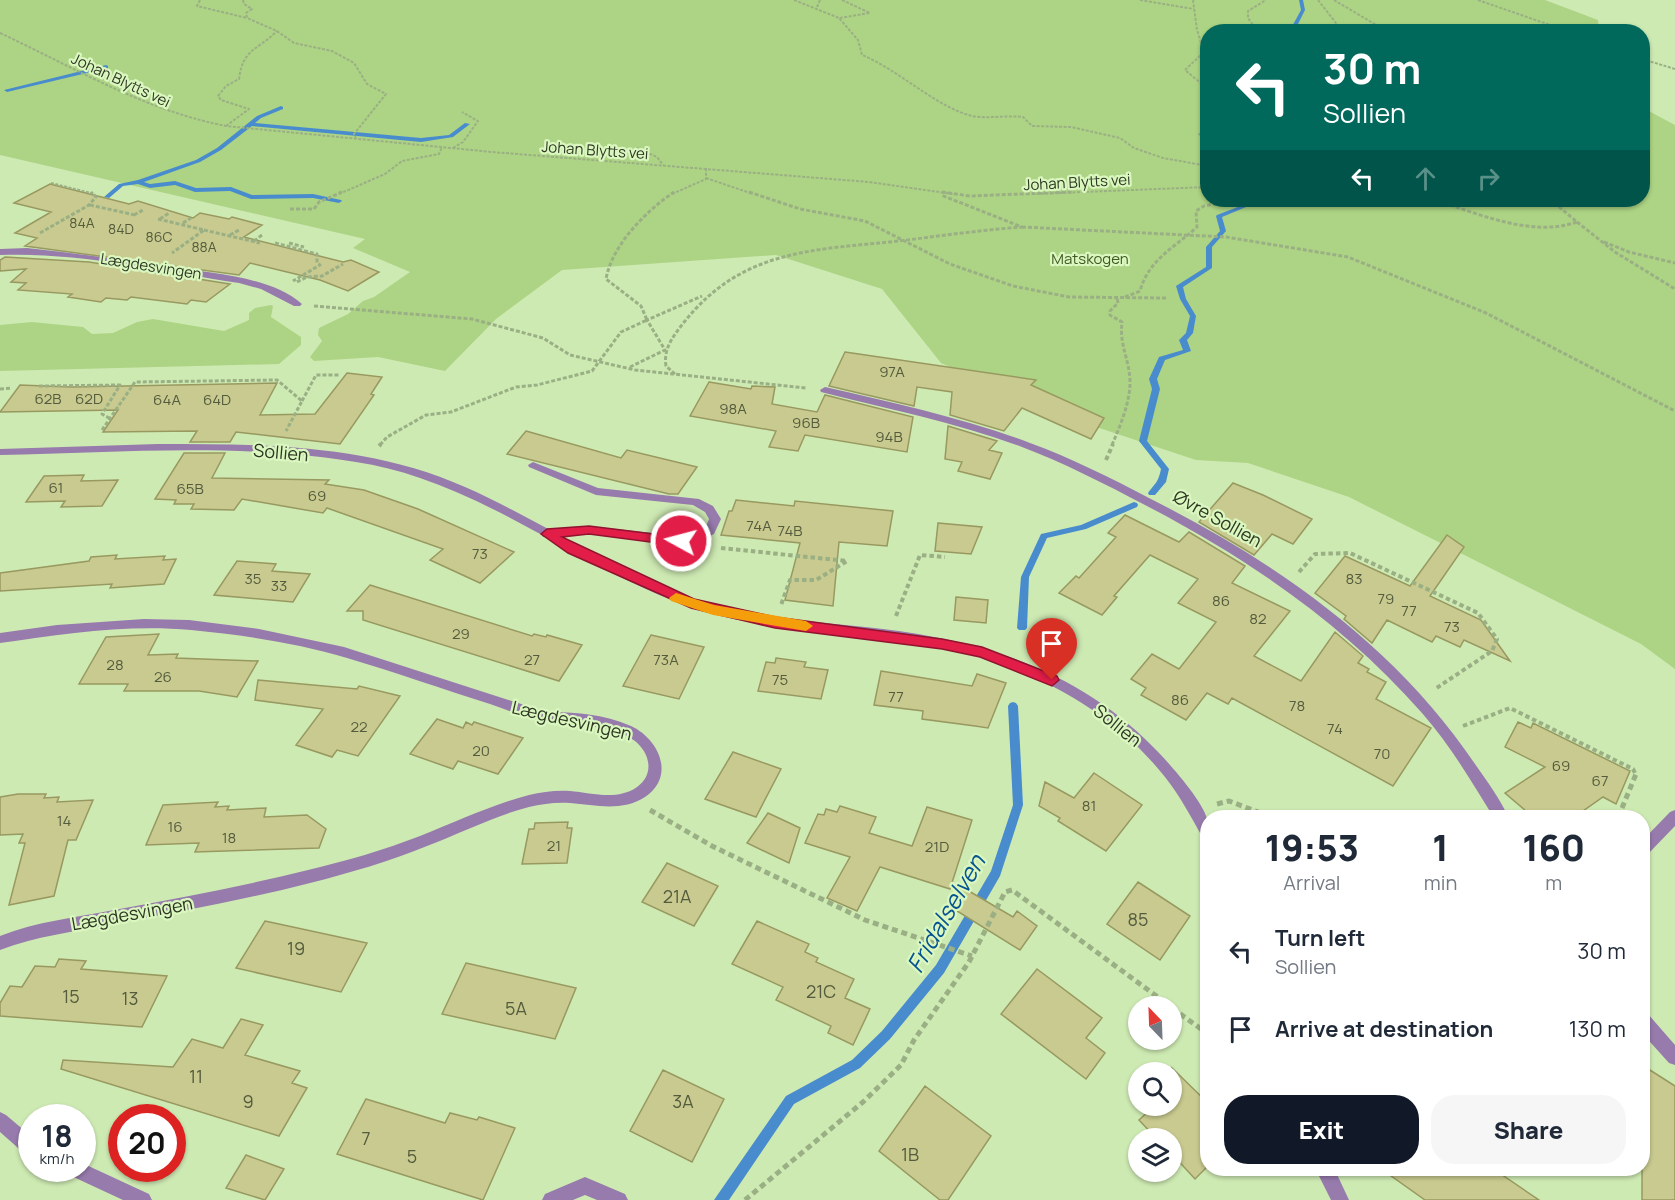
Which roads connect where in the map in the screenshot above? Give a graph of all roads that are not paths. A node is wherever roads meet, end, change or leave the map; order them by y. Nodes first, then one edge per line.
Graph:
1 (0, 252) edge
2 (297, 304) road end
3 (825, 390) road end
4 (0, 452) edge
5 (532, 465) dead end
6 (547, 534) junction
7 (0, 638) edge
8 (1497, 810) edge
9 (1675, 816) edge
10 (1200, 818) edge
11 (1650, 843) edge
12 (0, 943) edge
13 (1650, 1029) edge
14 (1675, 1057) edge
15 (0, 1121) edge
16 (18, 1137) edge
17 (1328, 1176) edge
18 (96, 1179) edge
19 (143, 1200) edge
20 (551, 1200) edge
21 (619, 1200) edge
22 (1340, 1200) edge

1 - 2 street, Lægdesvingen
3 - 8 street, Øvre Sollien
4 - 6 street, Sollien
5 - 6 street
6 - 10 street, Sollien
7 - 12 street, Lægdesvingen
9 - 11 street
13 - 14 street
15 - 16 street
17 - 22 street
18 - 19 street
20 - 21 street

